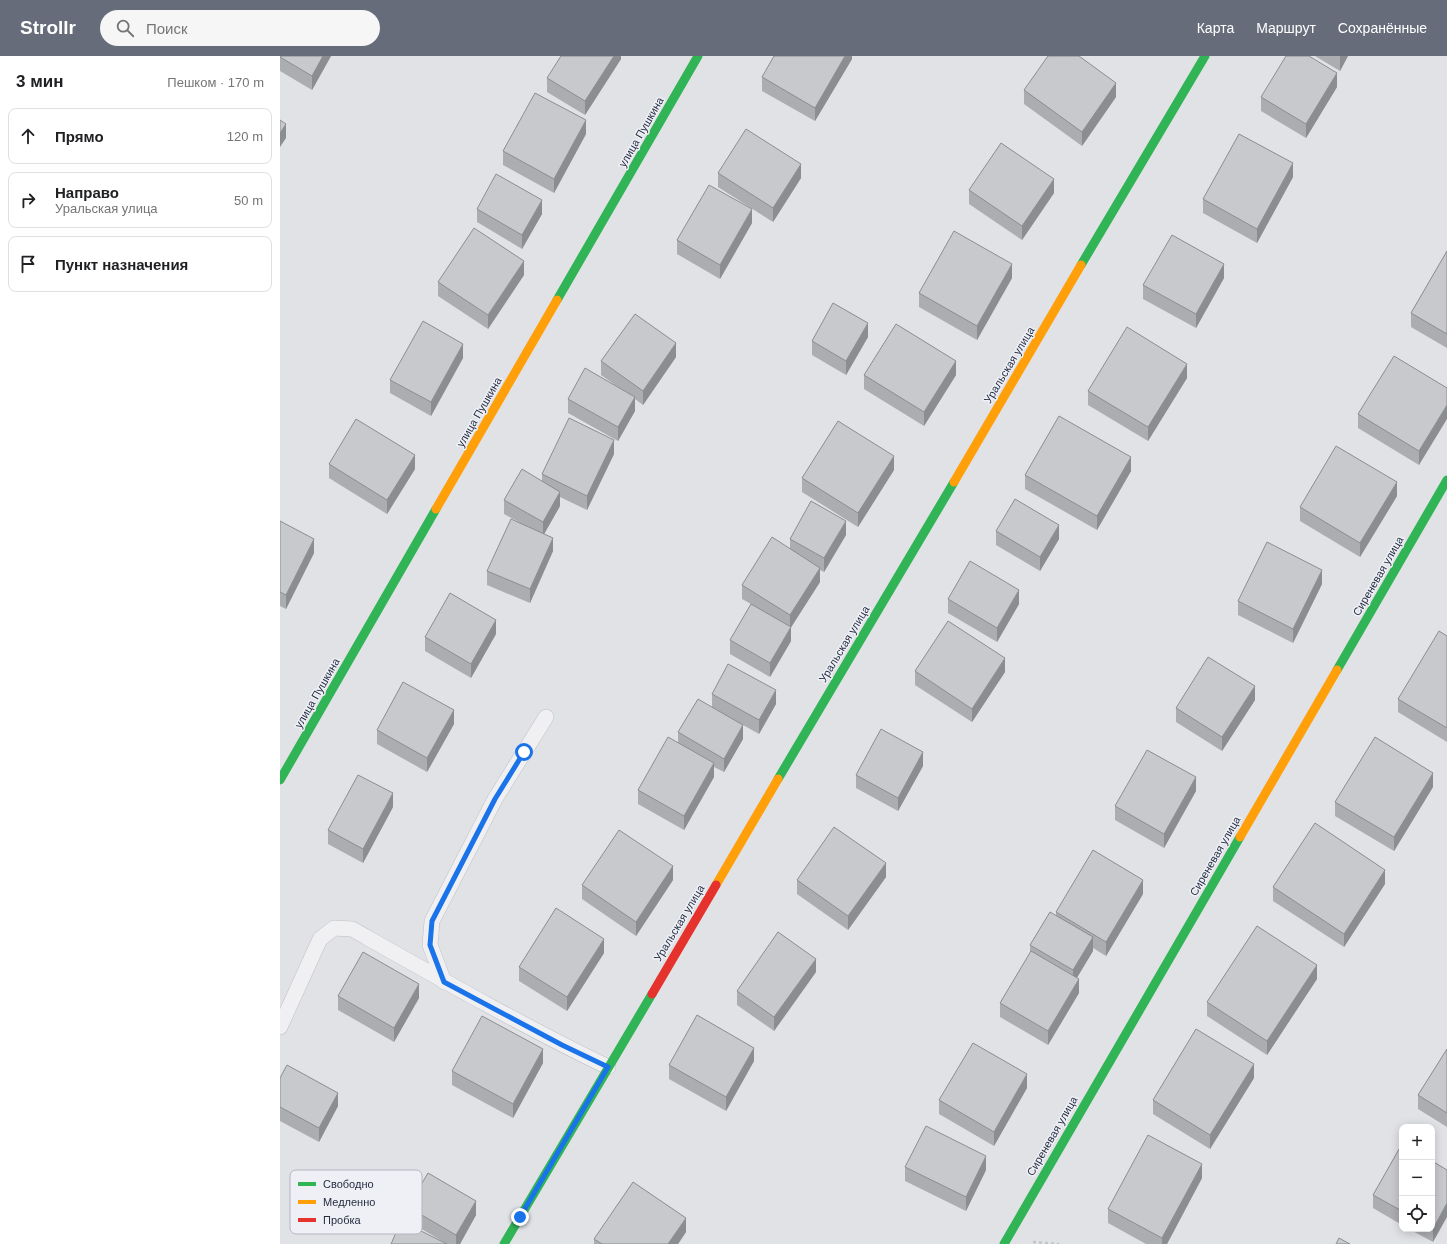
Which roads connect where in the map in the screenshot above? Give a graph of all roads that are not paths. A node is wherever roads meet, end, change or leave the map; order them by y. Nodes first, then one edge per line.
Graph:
1 (698, 56) edge
2 (1205, 56) edge
3 (1447, 480) edge
4 (546, 717) dead end
5 (280, 780) edge
6 (444, 982) junction
7 (280, 1027) edge
8 (608, 1067) junction
9 (504, 1244) edge
10 (1004, 1244) edge

1 - 5 street, улица Пушкина
2 - 8 street, Уральская улица
3 - 10 street, Сиреневая улица
4 - 6 lane
6 - 7 lane
6 - 8 lane
8 - 9 street, Уральская улица

